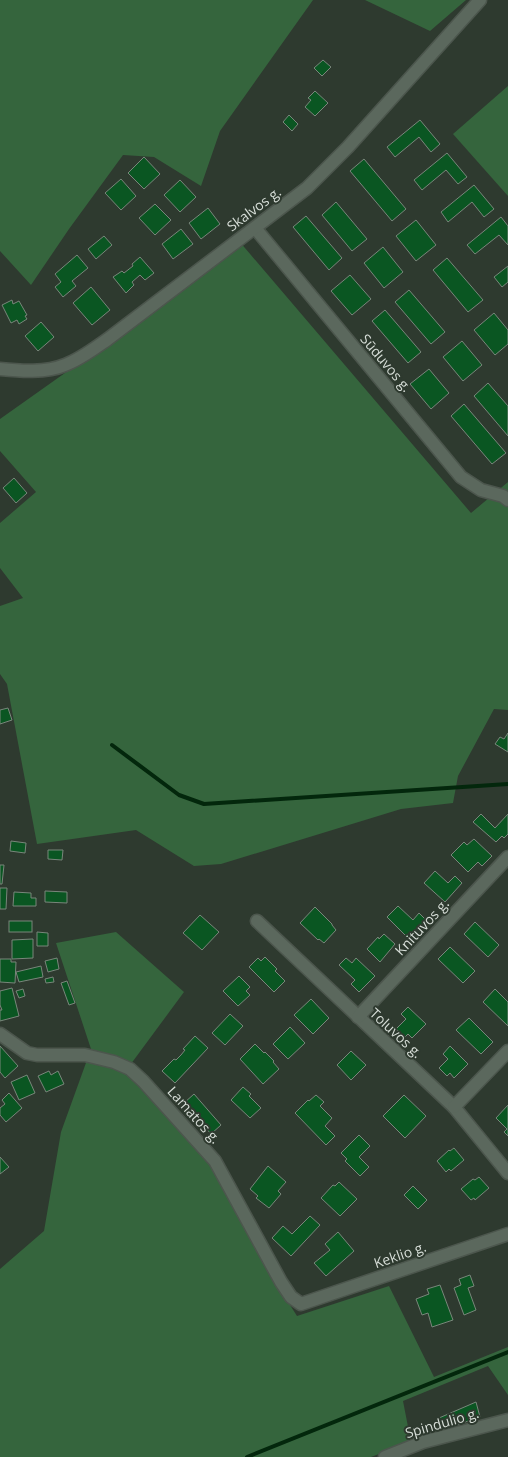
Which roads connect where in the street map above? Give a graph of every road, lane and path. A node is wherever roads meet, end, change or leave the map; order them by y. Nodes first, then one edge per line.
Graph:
1 (480, 0) edge
2 (255, 228) junction
3 (0, 369) edge
4 (508, 500) edge
5 (508, 857) edge
6 (257, 921) dead end
7 (358, 1017) junction
8 (0, 1034) edge
9 (508, 1051) edge
10 (454, 1107) junction
11 (508, 1173) edge
12 (508, 1234) edge
13 (301, 1304) joint
14 (508, 1420) edge
15 (385, 1457) edge

1 - 2 street, Skalvos g.
2 - 3 street, Skalvos g.
2 - 4 street, Sūduvos g.
5 - 7 street, Knituvos g.
6 - 7 street, Toluvos g.
7 - 10 street, Toluvos g.
8 - 13 street, Lamatos g.
9 - 10 street
10 - 11 street, Toluvos g.
12 - 13 street, Keklio g.
14 - 15 street, Spindulio g.

